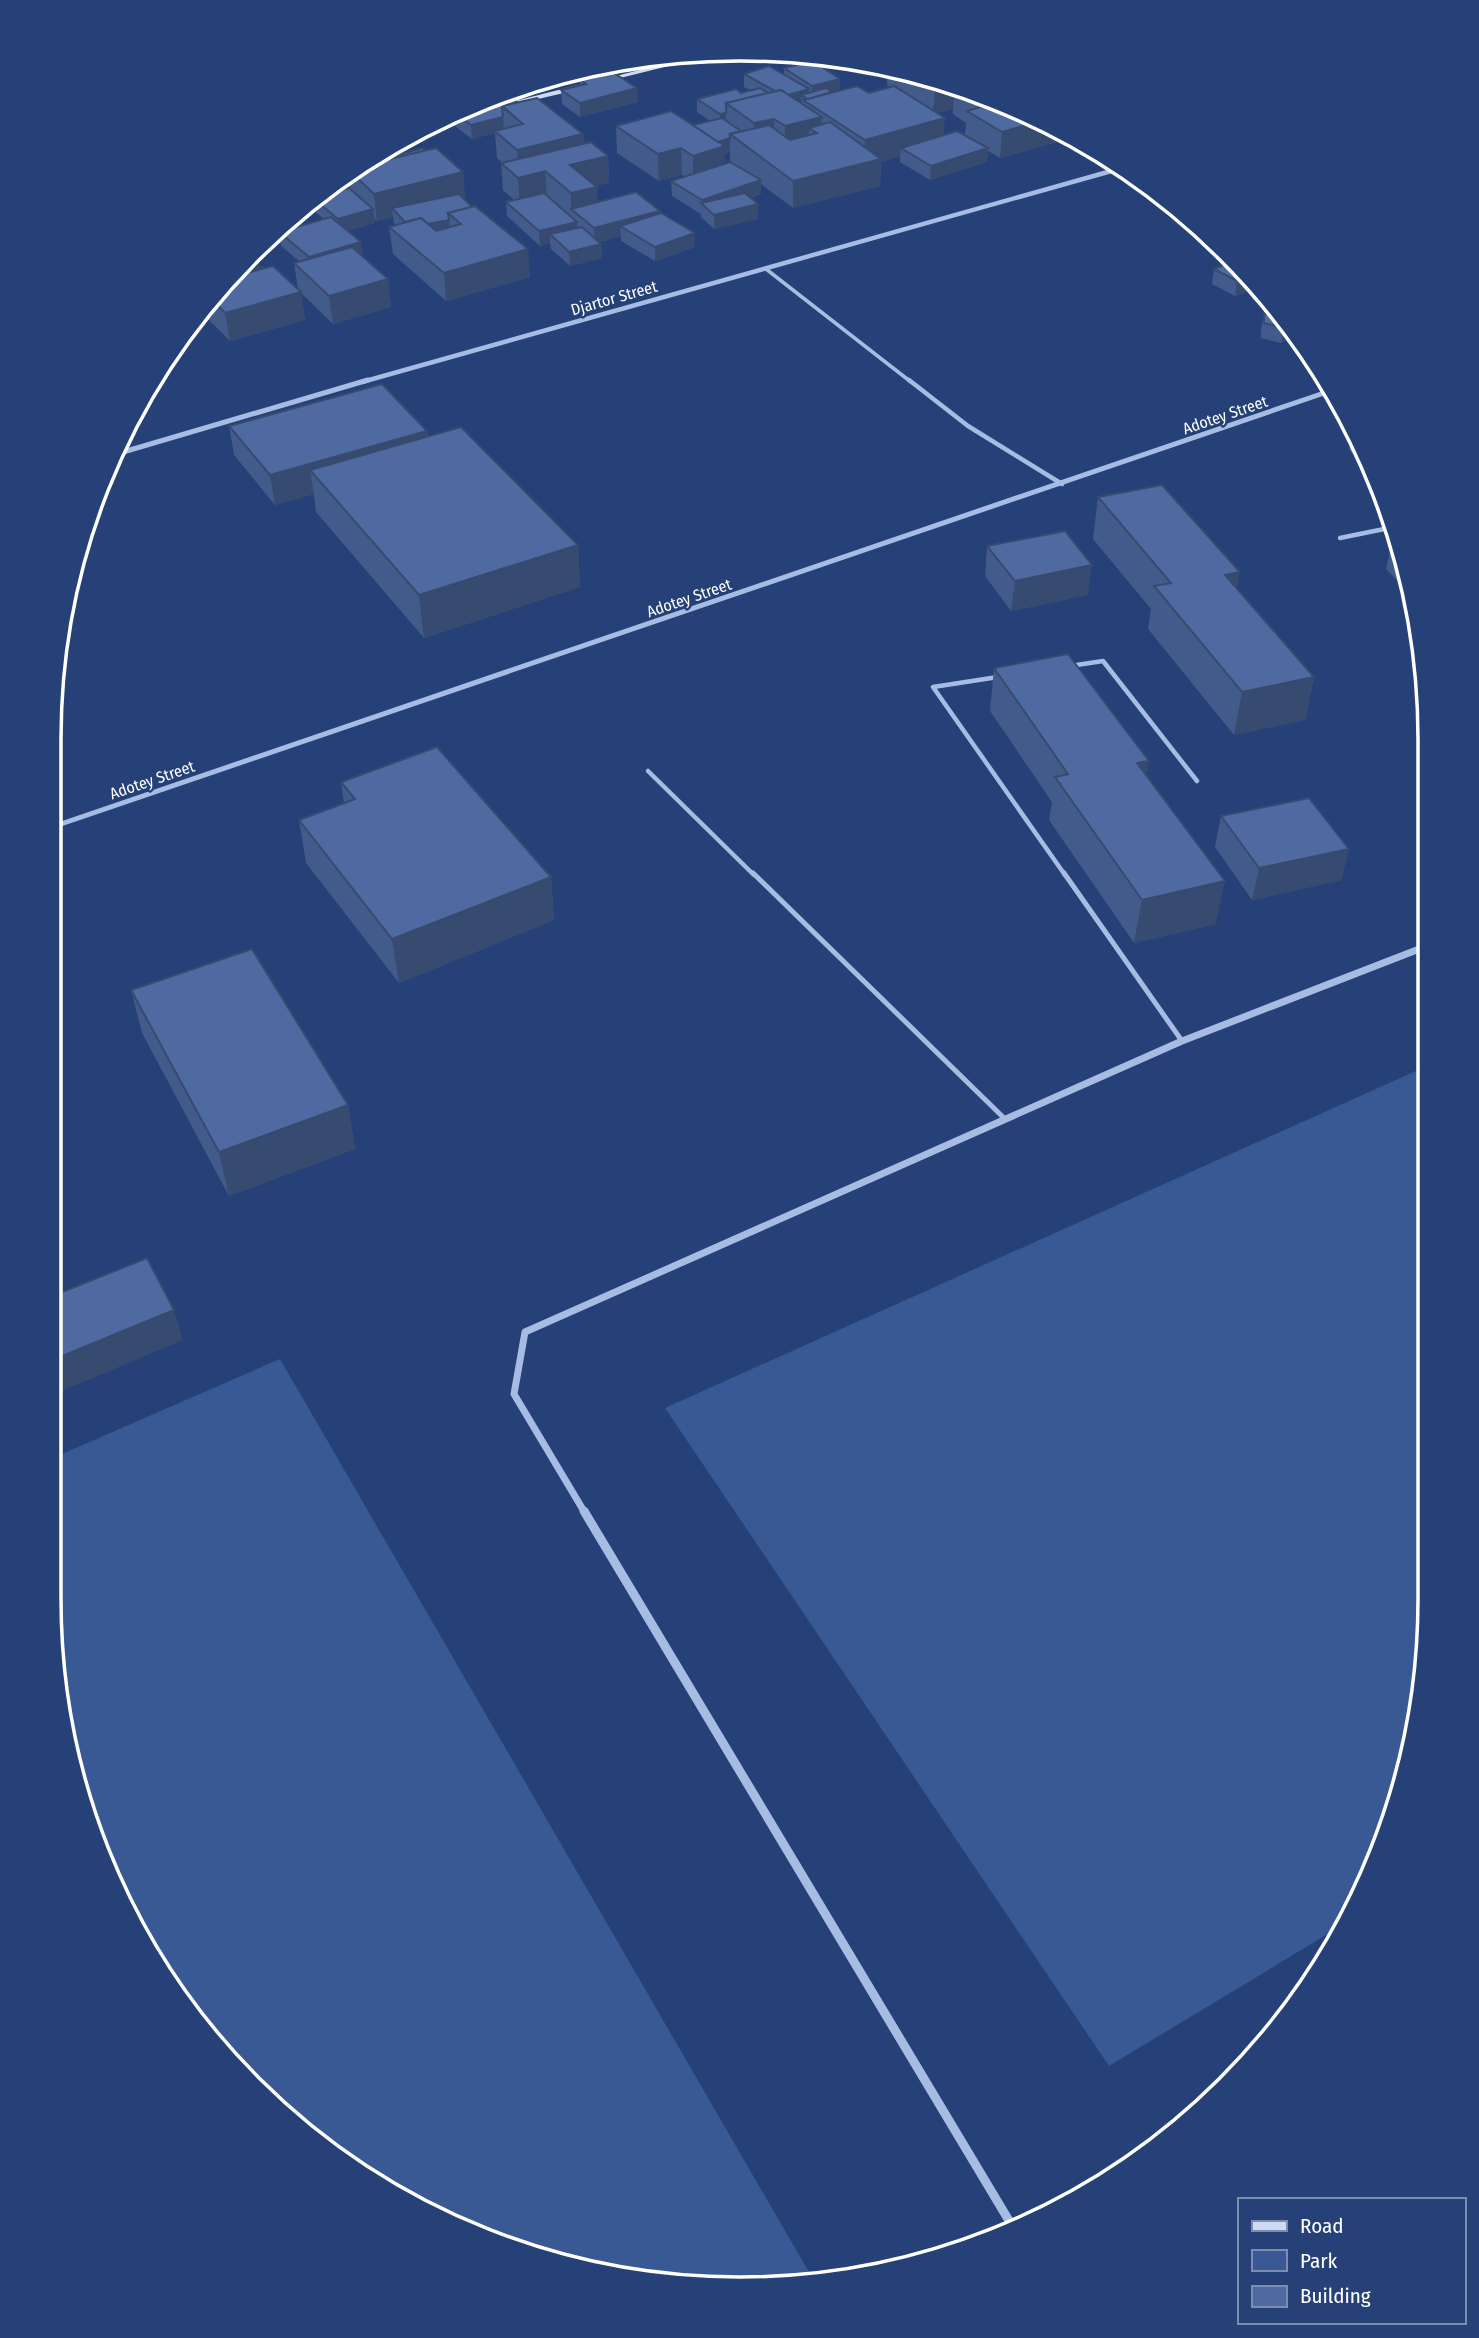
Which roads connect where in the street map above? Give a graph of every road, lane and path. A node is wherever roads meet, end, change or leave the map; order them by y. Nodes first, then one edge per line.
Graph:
1 (665, 66) edge
2 (598, 82) edge
3 (585, 85) edge
4 (493, 108) edge
5 (1109, 172) edge
6 (766, 269) junction
7 (1323, 394) edge
8 (126, 450) edge
9 (1062, 484) junction
10 (1384, 529) edge
11 (1340, 538) dead end
12 (1064, 667) edge
13 (1012, 675) edge
14 (648, 771) dead end
15 (1197, 781) dead end
16 (61, 824) edge
17 (1418, 949) edge
18 (1182, 1041) junction
19 (1005, 1119) junction
20 (1009, 2221) edge

1 - 2 main road
3 - 4 main road
5 - 6 street, Djartor Street
6 - 8 street, Djartor Street
6 - 9 lane
7 - 9 street, Adotey Street
9 - 16 street, Adotey Street
10 - 11 lane
12 - 15 lane
13 - 18 lane
14 - 19 lane
17 - 18 street
18 - 19 street
19 - 20 street

